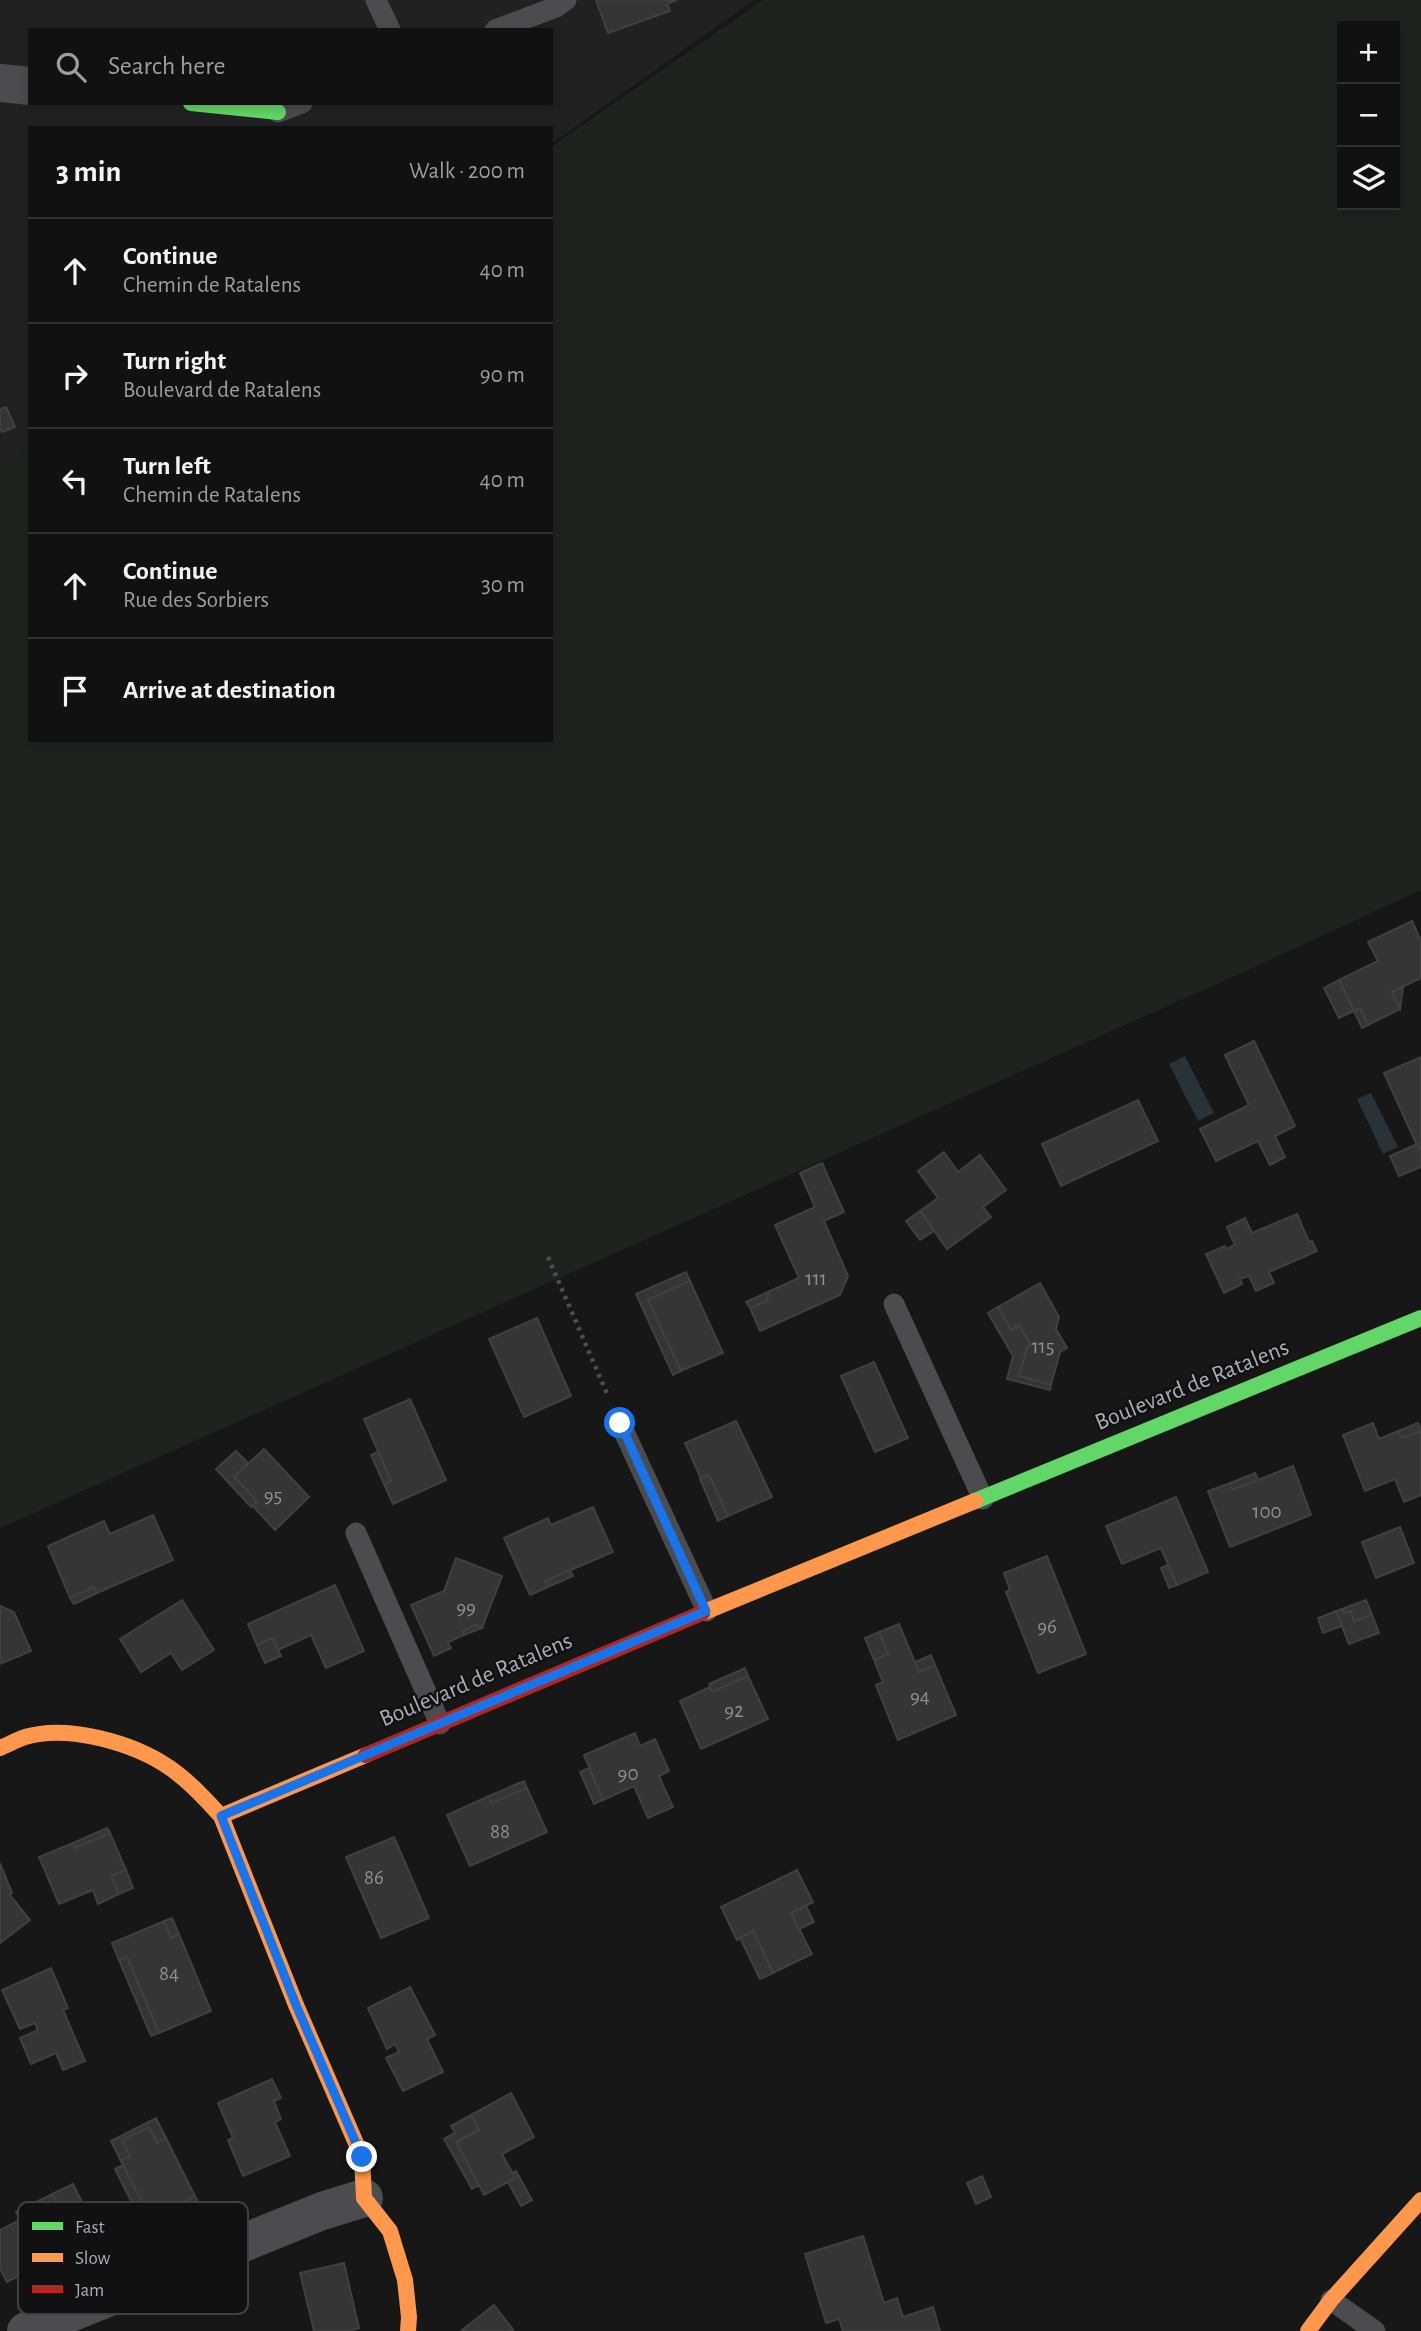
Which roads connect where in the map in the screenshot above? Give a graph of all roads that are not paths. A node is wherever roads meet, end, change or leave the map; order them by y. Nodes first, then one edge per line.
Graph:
1 (376, 0) edge
2 (566, 0) edge
3 (389, 28) edge
4 (500, 28) edge
5 (0, 83) edge
6 (28, 86) edge
7 (210, 105) edge
8 (297, 105) edge
9 (278, 112) joint
10 (894, 1304) dead end
11 (1421, 1318) edge
12 (620, 1423) road end
13 (983, 1499) junction
14 (356, 1533) dead end
15 (706, 1611) junction
16 (440, 1724) junction
17 (0, 1748) edge
18 (221, 1816) junction
19 (364, 2198) junction
20 (1421, 2200) edge
21 (248, 2241) edge
22 (1331, 2300) junction
23 (68, 2314) edge
24 (26, 2331) edge
25 (408, 2331) edge
26 (1308, 2331) edge
27 (1375, 2331) edge

1 - 3 lane
2 - 4 lane
5 - 6 street
7 - 9 street
8 - 9 lane
10 - 13 lane
11 - 13 street, Boulevard de Ratalens
12 - 15 lane
13 - 15 street, Boulevard de Ratalens
14 - 16 lane
15 - 16 street, Boulevard de Ratalens
16 - 18 street, Boulevard de Ratalens
17 - 18 street
18 - 19 street
19 - 21 street
19 - 25 street
20 - 22 street
22 - 26 street
22 - 27 lane
23 - 24 street

